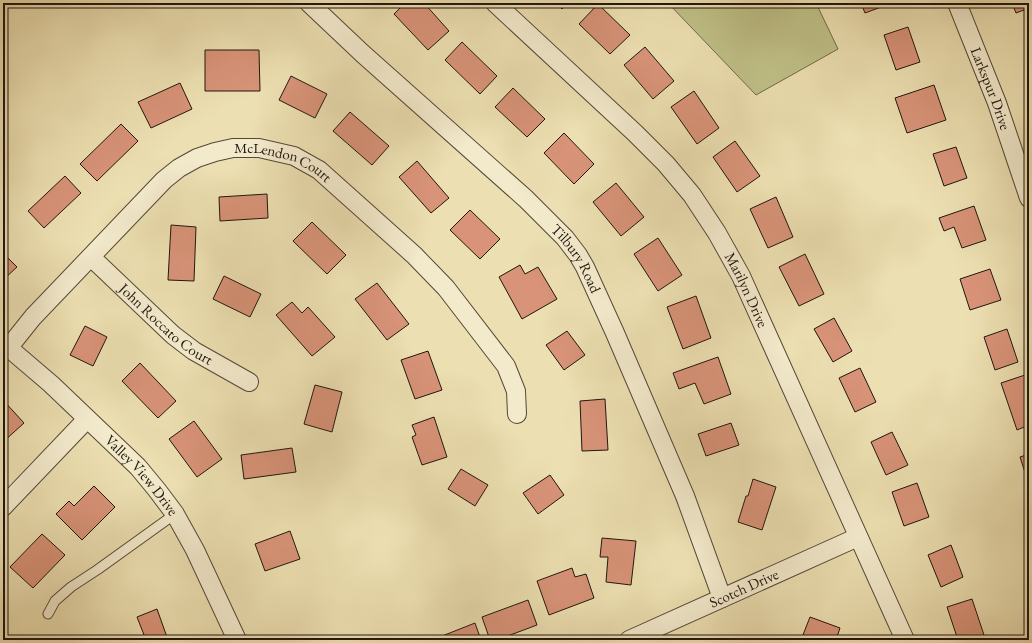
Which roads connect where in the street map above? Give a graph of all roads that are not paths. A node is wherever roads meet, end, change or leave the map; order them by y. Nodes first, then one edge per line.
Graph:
1 (309, 3) edge
2 (495, 3) edge
3 (957, 3) edge
4 (1029, 198) edge
5 (91, 257) junction
6 (6, 345) edge
7 (250, 382) dead end
8 (517, 414) dead end
9 (87, 419) junction
10 (3, 507) edge
11 (175, 514) junction
12 (858, 537) junction
13 (722, 598) junction
14 (48, 614) dead end
15 (237, 640) edge
16 (629, 640) edge
17 (905, 640) edge

1 - 13 street, Tilbury Road
2 - 12 street, Marilyn Drive
3 - 4 street, Larkspur Drive
5 - 6 street, McLendon Court
5 - 7 street, John Roccato Court
5 - 8 street, McLendon Court
6 - 9 street, Valley View Drive
9 - 10 street
9 - 11 street, Valley View Drive
11 - 14 lane
11 - 15 street, Valley View Drive
12 - 13 street, Scotch Drive
12 - 17 street, Marilyn Drive
13 - 16 street, Scotch Drive

